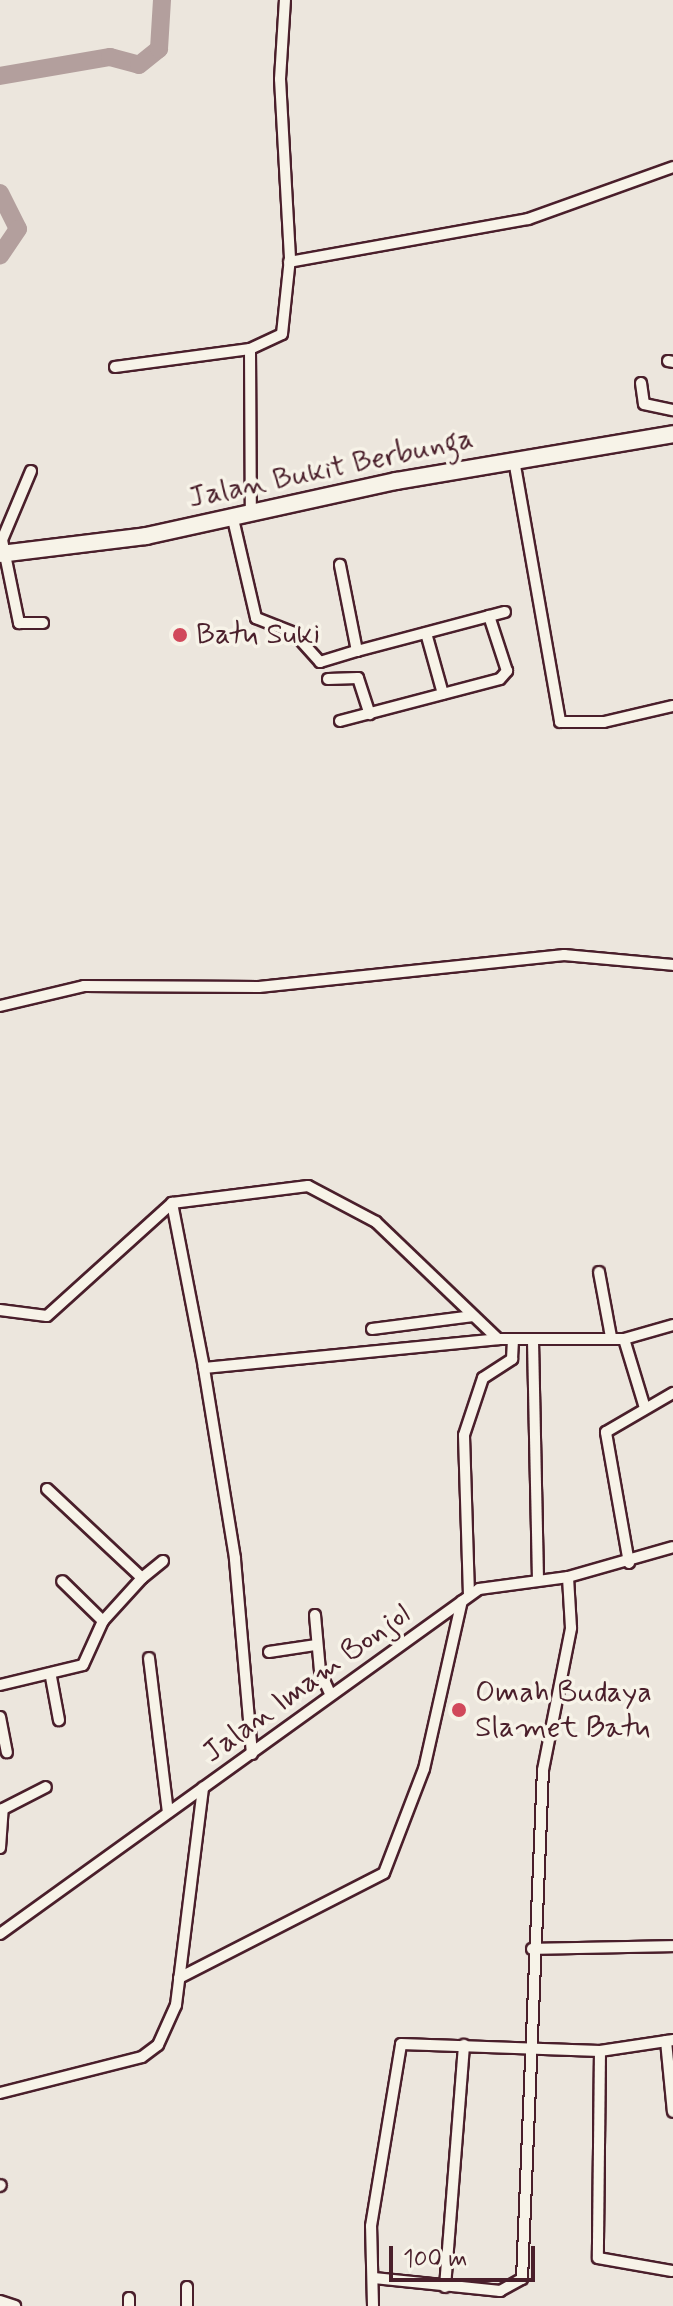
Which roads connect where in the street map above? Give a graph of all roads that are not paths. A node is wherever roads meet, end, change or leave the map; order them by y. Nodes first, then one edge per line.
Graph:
1 (285, 0) edge
2 (673, 167) edge
3 (289, 262) junction
4 (250, 349) junction
5 (115, 367) dead end
6 (641, 383) dead end
7 (673, 410) edge
8 (673, 434) edge
9 (514, 460) junction
10 (31, 471) dead end
11 (251, 514) junction
12 (233, 519) junction
13 (2, 553) edge
14 (340, 565) dead end
15 (505, 612) dead end
16 (489, 616) junction
17 (43, 623) dead end
18 (426, 633) junction
19 (357, 651) junction
20 (328, 679) dead end
21 (443, 694) junction
22 (673, 706) edge
23 (370, 714) junction
24 (340, 721) dead end
25 (673, 965) edge
26 (0, 1006) edge
27 (172, 1203) junction
28 (599, 1272) dead end
29 (0, 1310) edge
30 (473, 1316) junction
31 (673, 1325) edge
32 (372, 1329) dead end
33 (611, 1337) junction
34 (498, 1339) junction
35 (624, 1339) junction
36 (533, 1341) junction
37 (513, 1342) junction
38 (204, 1368) junction
39 (673, 1393) edge
40 (645, 1408) junction
41 (47, 1489) dead end
42 (673, 1547) edge
43 (163, 1561) dead end
44 (629, 1563) junction
45 (568, 1577) junction
46 (142, 1578) junction
47 (538, 1579) junction
48 (62, 1581) dead end
49 (466, 1598) junction
50 (315, 1615) dead end
51 (103, 1621) junction
52 (316, 1645) junction
53 (269, 1652) dead end
54 (149, 1658) dead end
55 (51, 1677) junction
56 (0, 1685) edge
57 (330, 1693) junction
58 (0, 1717) edge
59 (59, 1720) dead end
60 (7, 1752) dead end
61 (252, 1754) junction
62 (46, 1787) dead end
63 (203, 1788) junction
64 (168, 1812) junction
65 (0, 1848) edge
66 (0, 1934) edge
67 (673, 1946) edge
68 (532, 1949) junction
69 (179, 1978) junction
70 (669, 2040) edge
71 (464, 2045) junction
72 (533, 2047) junction
73 (600, 2051) junction
74 (0, 2093) edge
75 (673, 2112) edge
76 (673, 2271) edge
77 (374, 2278) junction
78 (187, 2287) dead end
79 (445, 2287) junction
80 (0, 2301) edge
81 (15, 2306) edge
82 (187, 2306) edge
83 (373, 2306) edge

1 - 3 street
2 - 3 street
3 - 4 street
4 - 5 street
4 - 11 street
6 - 7 street
8 - 9 main road, Jalan Bukit Berbunga
9 - 11 main road, Jalan Bukit Berbunga
9 - 22 street
10 - 13 street
11 - 12 main road, Jalan Bukit Berbunga
12 - 13 main road, Jalan Bukit Berbunga
12 - 19 street
13 - 17 street
14 - 19 street
15 - 16 street
16 - 18 street
16 - 21 street
18 - 19 street
18 - 21 street
20 - 23 street
21 - 23 street
23 - 24 street
25 - 26 street
27 - 29 street
27 - 30 street
27 - 38 street
28 - 33 street
30 - 32 street
30 - 34 street
31 - 35 street
33 - 35 street
33 - 36 street
34 - 37 street
34 - 38 street
35 - 40 street
36 - 37 street
36 - 47 street
37 - 49 street
38 - 61 street
39 - 40 street
40 - 44 street
41 - 46 street
42 - 44 street, Jalan Imam Bonjol
43 - 46 street
44 - 45 street, Jalan Imam Bonjol
45 - 47 street, Jalan Imam Bonjol
45 - 68 street
46 - 51 street
47 - 49 street, Jalan Imam Bonjol
48 - 51 street
49 - 57 street, Jalan Imam Bonjol
49 - 69 street
50 - 52 street
51 - 55 street
52 - 53 street
52 - 57 street
54 - 64 street
55 - 56 street
55 - 59 street
57 - 61 street, Jalan Imam Bonjol
58 - 60 street
61 - 63 street, Jalan Imam Bonjol
62 - 65 street
63 - 64 street, Jalan Imam Bonjol
63 - 69 street
64 - 66 street, Jalan Imam Bonjol
67 - 68 street
68 - 72 street
69 - 74 street
70 - 73 street
70 - 75 street
71 - 72 street
71 - 77 street
71 - 79 street
72 - 73 street
72 - 79 street
73 - 76 street
77 - 79 street
77 - 83 street
78 - 82 street
80 - 81 street

